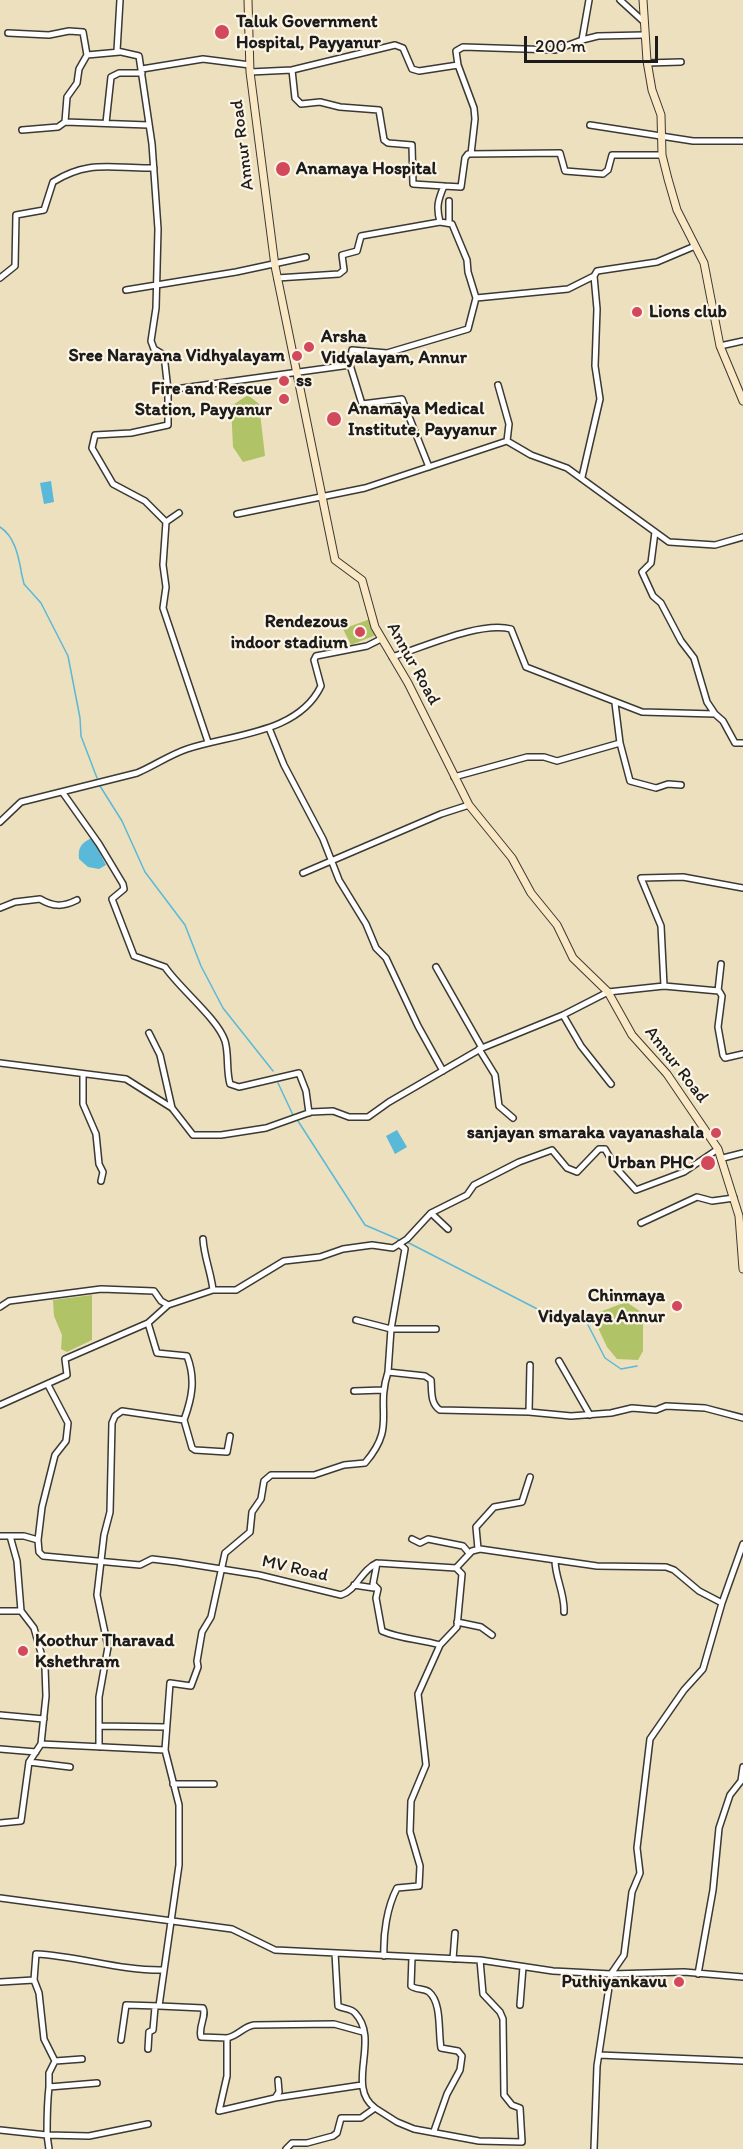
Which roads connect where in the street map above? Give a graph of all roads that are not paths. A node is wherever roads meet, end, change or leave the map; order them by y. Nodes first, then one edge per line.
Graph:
1 (120, 0) edge
2 (248, 0) edge
3 (589, 0) edge
4 (620, 0) edge
5 (643, 0) edge
6 (643, 21) junction
7 (8, 33) dead end
8 (644, 35) junction
9 (582, 40) junction
10 (120, 52) junction
11 (87, 55) junction
12 (681, 62) dead end
13 (647, 63) junction
14 (458, 65) junction
15 (250, 69) junction
16 (291, 70) junction
17 (142, 71) junction
18 (65, 122) junction
19 (106, 123) junction
20 (148, 125) junction
21 (590, 125) dead end
22 (22, 130) dead end
23 (662, 134) junction
24 (743, 141) edge
25 (471, 154) junction
26 (662, 154) junction
27 (154, 168) junction
28 (444, 186) junction
29 (449, 201) dead end
30 (440, 222) junction
31 (449, 222) junction
32 (695, 246) junction
33 (306, 257) dead end
34 (274, 262) junction
35 (594, 276) junction
36 (0, 278) edge
37 (277, 278) junction
38 (155, 285) junction
39 (126, 290) dead end
40 (476, 298) junction
41 (743, 341) edge
42 (720, 346) junction
43 (350, 365) junction
44 (297, 371) junction
45 (498, 385) dead end
46 (168, 390) junction
47 (743, 401) edge
48 (507, 441) junction
49 (429, 467) junction
50 (582, 477) junction
51 (321, 497) junction
52 (179, 513) dead end
53 (237, 514) dead end
54 (166, 522) junction
55 (655, 532) junction
56 (743, 537) edge
57 (381, 639) junction
58 (392, 657) junction
59 (615, 703) junction
60 (715, 714) junction
61 (269, 728) junction
62 (208, 742) junction
63 (621, 743) junction
64 (743, 743) edge
65 (454, 777) junction
66 (681, 785) dead end
67 (63, 793) junction
68 (469, 805) junction
69 (0, 822) edge
70 (332, 862) junction
71 (303, 873) dead end
72 (743, 888) edge
73 (77, 900) dead end
74 (0, 908) edge
75 (721, 964) dead end
76 (436, 968) dead end
77 (664, 986) junction
78 (718, 991) junction
79 (608, 992) junction
80 (563, 1015) junction
81 (149, 1033) dead end
82 (481, 1048) junction
83 (743, 1054) edge
84 (0, 1063) edge
85 (443, 1071) junction
86 (82, 1074) junction
87 (611, 1083) dead end
88 (172, 1108) junction
89 (309, 1113) junction
90 (513, 1118) dead end
91 (718, 1149) junction
92 (743, 1153) edge
93 (723, 1158) junction
94 (101, 1181) dead end
95 (735, 1198) junction
96 (431, 1213) junction
97 (741, 1216) edge
98 (641, 1223) dead end
99 (448, 1229) dead end
100 (203, 1239) dead end
101 (402, 1242) junction
102 (743, 1269) edge
103 (213, 1290) junction
104 (168, 1305) junction
105 (0, 1307) edge
106 (356, 1320) dead end
107 (148, 1323) junction
108 (391, 1329) junction
109 (436, 1329) dead end
110 (560, 1361) dead end
111 (530, 1365) dead end
112 (388, 1372) junction
113 (48, 1385) junction
114 (382, 1390) junction
115 (354, 1391) dead end
116 (0, 1406) edge
117 (529, 1412) junction
118 (590, 1415) junction
119 (743, 1418) edge
120 (184, 1420) junction
121 (230, 1436) dead end
122 (530, 1477) dead end
123 (0, 1536) edge
124 (10, 1536) junction
125 (38, 1539) junction
126 (412, 1539) dead end
127 (743, 1544) edge
128 (478, 1549) junction
129 (469, 1553) junction
130 (100, 1560) junction
131 (555, 1560) junction
132 (377, 1563) junction
133 (456, 1568) junction
134 (222, 1571) junction
135 (354, 1586) junction
136 (374, 1588) junction
137 (722, 1603) junction
138 (0, 1611) edge
139 (21, 1611) junction
140 (564, 1612) dead end
141 (457, 1622) junction
142 (492, 1635) dead end
143 (440, 1645) junction
144 (0, 1715) edge
145 (44, 1719) junction
146 (99, 1726) junction
147 (166, 1727) junction
148 (41, 1744) junction
149 (99, 1747) junction
150 (0, 1749) edge
151 (165, 1750) junction
152 (36, 1752) junction
153 (29, 1762) junction
154 (70, 1767) dead end
155 (743, 1767) edge
156 (173, 1784) junction
157 (214, 1784) dead end
158 (0, 1823) edge
159 (0, 1898) edge
160 (170, 1921) junction
161 (455, 1933) dead end
162 (335, 1953) junction
163 (384, 1956) junction
164 (412, 1957) junction
165 (453, 1959) junction
166 (480, 1960) junction
167 (523, 1967) junction
168 (164, 1970) junction
169 (611, 1974) junction
170 (698, 1974) junction
171 (743, 1977) edge
172 (34, 1980) junction
173 (0, 1983) edge
174 (520, 2005) dead end
175 (157, 2006) junction
176 (363, 2032) junction
177 (227, 2038) junction
178 (121, 2040) dead end
179 (148, 2049) dead end
180 (599, 2055) junction
181 (82, 2059) dead end
182 (55, 2061) junction
183 (743, 2061) edge
184 (278, 2080) dead end
185 (97, 2083) dead end
186 (362, 2085) junction
187 (49, 2087) junction
188 (275, 2098) junction
189 (375, 2108) junction
190 (148, 2124) dead end
191 (0, 2130) edge
192 (434, 2131) junction
193 (47, 2135) junction
194 (522, 2142) junction
195 (49, 2149) edge
196 (286, 2149) edge
197 (523, 2149) edge
198 (594, 2149) edge

1 - 10 street
2 - 15 main road, Annur Road
3 - 9 street
4 - 6 street
5 - 6 main road
6 - 8 main road
7 - 11 street
8 - 9 street
8 - 13 main road
9 - 14 street
10 - 11 street
10 - 17 street
11 - 18 street
12 - 13 street
13 - 23 main road
14 - 16 street
14 - 25 street
15 - 16 street
15 - 17 street
15 - 34 main road, Annur Road
16 - 28 street
17 - 19 street
17 - 20 street
18 - 19 street
18 - 22 street
19 - 20 street
20 - 27 street
21 - 23 street
23 - 24 street
23 - 26 main road
25 - 26 street
25 - 28 street
26 - 32 main road
27 - 36 street
27 - 38 street
28 - 30 street
29 - 31 street
30 - 31 street
30 - 37 street
31 - 40 street
32 - 35 street
32 - 42 main road
33 - 34 street
34 - 37 main road, Annur Road
34 - 38 street
35 - 40 street
35 - 50 street
37 - 44 main road, Annur Road
38 - 39 street
38 - 46 street
40 - 43 street
41 - 42 street
42 - 47 main road
43 - 44 street
43 - 49 street
44 - 46 street
44 - 51 main road, Annur Road
45 - 48 street
46 - 54 street
48 - 49 street
48 - 50 street
49 - 51 street
50 - 55 street
51 - 53 street
51 - 57 main road, Annur Road
52 - 54 street
54 - 62 street
55 - 56 street
55 - 60 street
57 - 58 main road, Annur Road
57 - 61 street
58 - 59 street
58 - 65 main road, Annur Road
59 - 60 street
59 - 63 street
60 - 64 street
61 - 62 street
61 - 70 street
62 - 67 street
63 - 65 street
63 - 66 street
65 - 68 main road, Annur Road
67 - 69 street
67 - 89 street
68 - 70 street
68 - 79 main road, Annur Road
70 - 71 street
70 - 85 street
72 - 77 street
73 - 74 street
75 - 78 street
76 - 82 street
77 - 78 street
77 - 79 street
78 - 83 street
79 - 80 street
79 - 91 main road, Annur Road
80 - 82 street
80 - 87 street
81 - 88 street
82 - 85 street
82 - 90 street
84 - 86 street
85 - 89 street
86 - 88 street
86 - 94 street
88 - 89 street
91 - 93 main road, Annur Road
91 - 96 street
92 - 93 street
93 - 95 main road, Annur Road
95 - 97 main road, Annur Road
95 - 98 street
96 - 99 street
96 - 101 street
97 - 102 main road, Annur Road
100 - 103 street
101 - 103 street
101 - 108 street
103 - 104 street
104 - 105 street
104 - 107 street
106 - 108 street
107 - 113 street
107 - 120 street
108 - 109 street
108 - 112 street
110 - 118 street
111 - 117 street
112 - 114 street
112 - 117 street
113 - 116 street
113 - 125 street
114 - 115 street
114 - 134 street
117 - 118 street
118 - 119 street
120 - 121 street
120 - 130 street
122 - 128 street
123 - 124 street
124 - 125 street
124 - 139 street
125 - 130 street, MV Road
126 - 129 street
127 - 137 street
128 - 129 street
128 - 131 street
129 - 133 street
130 - 134 street, MV Road
130 - 146 street
131 - 137 street
131 - 140 street
132 - 133 street
132 - 135 street
132 - 136 street
133 - 141 street
134 - 135 street, MV Road
134 - 147 street
135 - 136 street, MV Road
136 - 143 street
137 - 169 street
138 - 139 street
139 - 145 street
141 - 142 street
141 - 143 street
143 - 163 street
144 - 145 street
145 - 148 street
146 - 147 street
146 - 149 street
147 - 151 street
148 - 149 street
148 - 152 street
149 - 151 street
150 - 152 street
151 - 156 street
152 - 153 street
153 - 154 street
153 - 158 street
155 - 170 street
156 - 157 street
156 - 160 street
159 - 160 street
160 - 162 street
160 - 168 street
161 - 165 street
162 - 163 street
162 - 176 street
163 - 164 street
164 - 165 street
164 - 192 street
165 - 166 street
166 - 167 street
166 - 194 street
167 - 169 street
167 - 174 street
168 - 172 street
168 - 175 street
169 - 170 street
169 - 180 street
170 - 171 street
172 - 173 street
172 - 182 street
175 - 177 street
175 - 178 street
175 - 179 street
176 - 177 street
176 - 186 street
177 - 188 street
180 - 183 street
180 - 198 street
181 - 182 street
182 - 187 street
184 - 188 street
185 - 187 street
186 - 188 street
186 - 189 street
187 - 193 street
189 - 192 street
189 - 196 street
190 - 193 street
191 - 193 street
192 - 194 street
193 - 195 street
194 - 197 street

